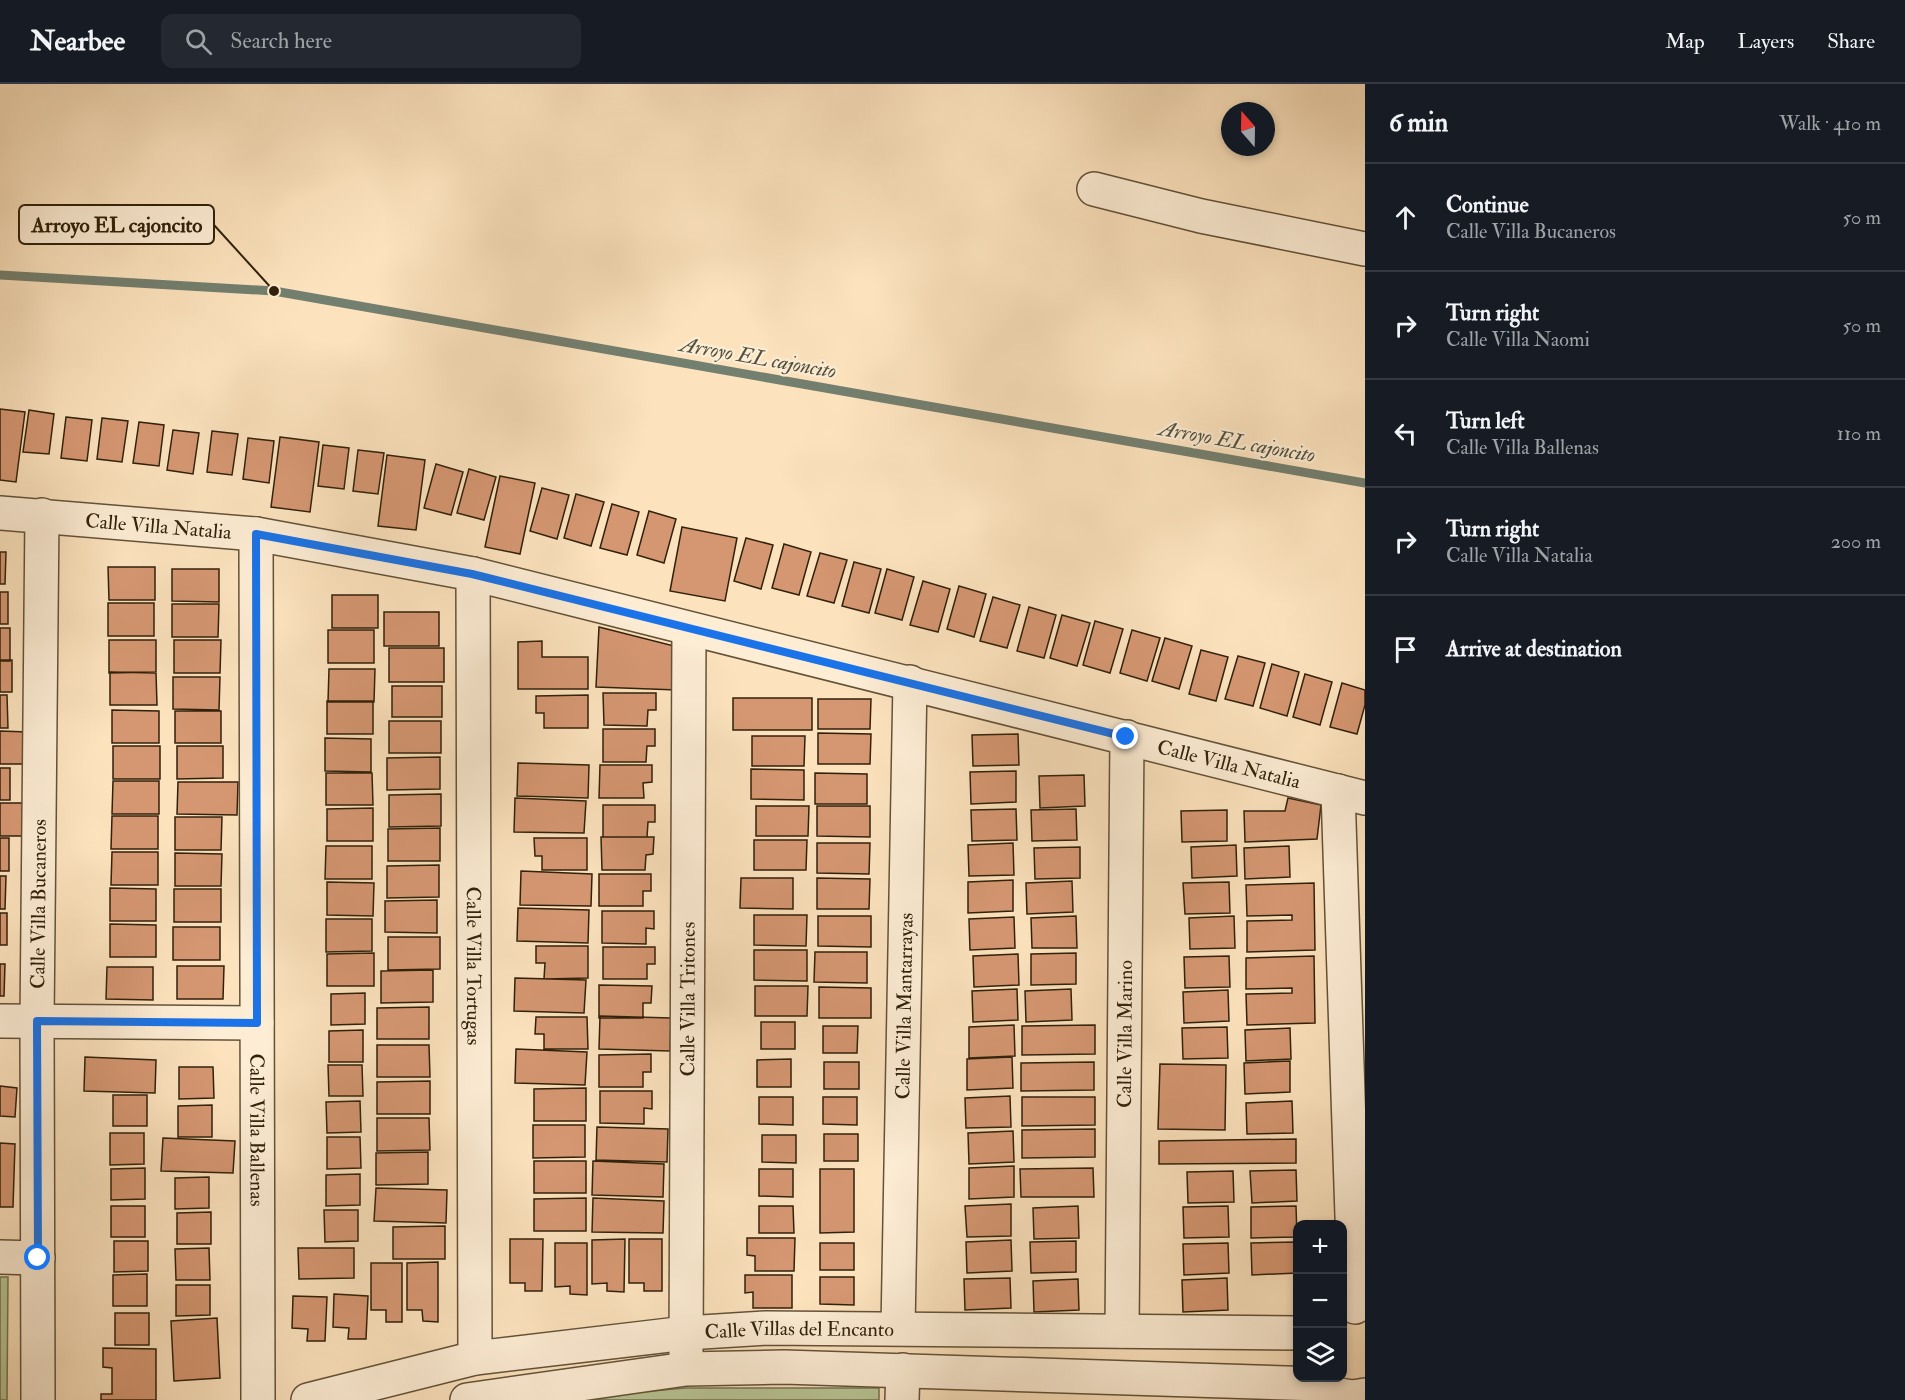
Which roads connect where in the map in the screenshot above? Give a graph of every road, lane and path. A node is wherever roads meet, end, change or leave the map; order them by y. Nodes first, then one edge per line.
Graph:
1 (1094, 189) dead end
2 (1365, 249) edge
3 (0, 513) edge
4 (42, 515) junction
5 (256, 534) junction
6 (472, 574) junction
7 (689, 629) junction
8 (910, 682) junction
9 (1126, 737) junction
10 (1352, 794) edge
11 (0, 1021) edge
12 (37, 1021) junction
13 (257, 1023) junction
14 (0, 1257) edge
15 (38, 1258) junction
16 (1354, 1308) edge
17 (898, 1328) junction
18 (1122, 1332) junction
19 (687, 1333) junction
20 (1293, 1333) edge
21 (475, 1358) junction
22 (686, 1369) junction
23 (902, 1385) edge
24 (1333, 1390) edge
25 (38, 1400) edge
26 (258, 1400) edge
27 (308, 1400) edge
28 (467, 1400) edge

1 - 2 street
3 - 4 street, Calle Villa Natalia
4 - 5 street, Calle Villa Natalia
4 - 12 street, Calle Villa Bucaneros
5 - 6 street, Calle Villa Natalia
5 - 13 street, Calle Villa Ballenas
6 - 7 street, Calle Villa Natalia
6 - 21 street, Calle Villa Tortugas
7 - 8 street, Calle Villa Natalia
7 - 19 street, Calle Villa Tritones
8 - 9 street, Calle Villa Natalia
8 - 17 street, Calle Villa Mantarrayas
9 - 10 street, Calle Villa Natalia
9 - 18 street, Calle Villa Marino
10 - 16 street
11 - 12 street
12 - 13 street
12 - 15 street, Calle Villa Bucaneros
13 - 26 street, Calle Villa Ballenas
14 - 15 street
15 - 25 street, Calle Villa Bucaneros
17 - 18 street, Calle Villas del Encanto
17 - 19 street, Calle Villas del Encanto
18 - 20 street, Calle Villas del Encanto
19 - 21 street, Calle Villas del Encanto
19 - 22 street, Calle Villa Tritones
21 - 27 street, Calle Villas del Encanto
22 - 23 street, Calle Villas del Encanto
22 - 28 street, Calle Villas del Encanto
23 - 24 street, Calle Villas del Encanto

